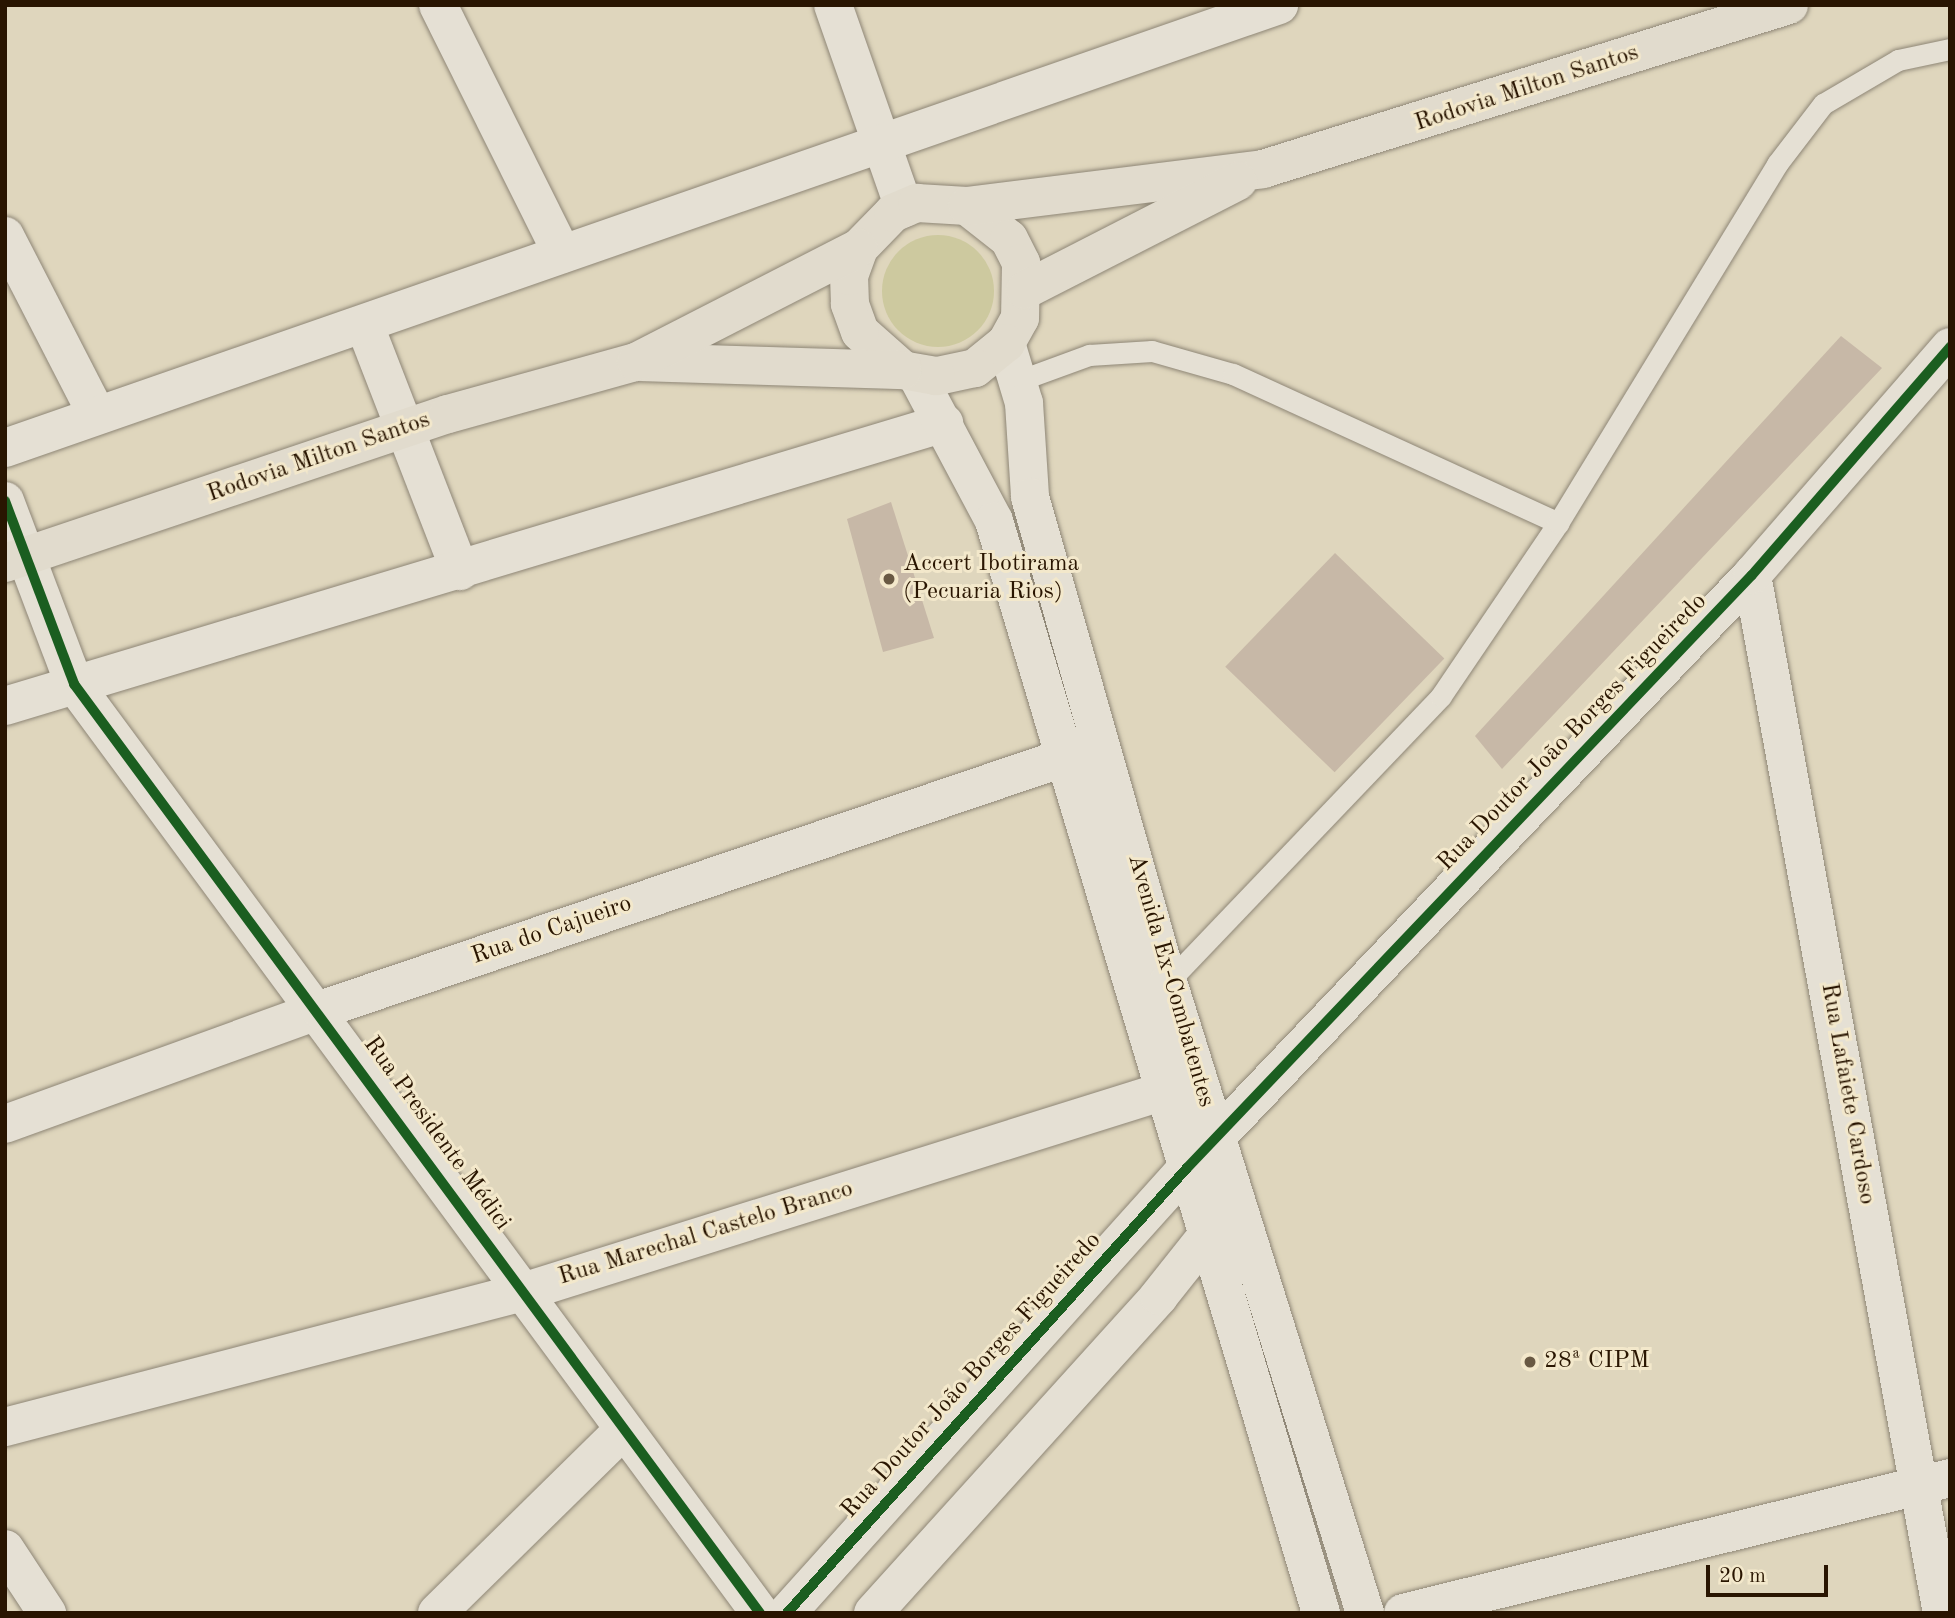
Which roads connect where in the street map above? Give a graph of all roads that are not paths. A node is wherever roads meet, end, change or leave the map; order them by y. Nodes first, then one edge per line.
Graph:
1 (438, 5) edge
2 (833, 5) edge
3 (1279, 5) edge
4 (1789, 5) edge
5 (1950, 49) edge
6 (884, 146) junction
7 (1263, 169) junction
8 (967, 206) junction
9 (904, 208) junction
10 (5, 236) edge
11 (859, 248) junction
12 (562, 254) junction
13 (1025, 290) junction
14 (365, 326) junction
15 (1006, 343) junction
16 (1950, 347) edge
17 (636, 362) junction
18 (909, 372) junction
19 (1018, 381) junction
20 (96, 413) junction
21 (944, 423) junction
22 (405, 430) junction
23 (5, 449) edge
24 (5, 501) edge
25 (1558, 523) junction
26 (16, 560) edge
27 (460, 571) junction
28 (1752, 575) junction
29 (74, 684) junction
30 (5, 706) edge
31 (1085, 750) junction
32 (1168, 982) junction
33 (320, 1010) junction
34 (1199, 1080) junction
35 (1164, 1091) junction
36 (5, 1124) edge
37 (1217, 1139) junction
38 (1187, 1168) junction
39 (1235, 1200) junction
40 (1206, 1240) junction
41 (523, 1292) junction
42 (5, 1427) edge
43 (621, 1432) junction
44 (1934, 1481) edge
45 (5, 1549) edge
46 (47, 1613) edge
47 (437, 1613) edge
48 (760, 1613) edge
49 (787, 1613) edge
50 (873, 1613) edge
51 (1321, 1613) edge
52 (1365, 1613) edge
53 (1403, 1613) edge
54 (1942, 1613) edge

1 - 12 street
2 - 6 street
3 - 6 street
4 - 7 highway, Rodovia Milton Santos
5 - 25 lane
6 - 9 street
6 - 12 street
7 - 8 highway, Rodovia Milton Santos
7 - 13 highway, Rodovia Milton Santos
8 - 9 highway, Rodovia Milton Santos
8 - 13 highway
9 - 11 highway, Rodovia Milton Santos
10 - 20 street
11 - 17 highway, Rodovia Milton Santos
11 - 18 highway, Rodovia Milton Santos
12 - 14 street
13 - 15 highway
14 - 20 street
14 - 22 street
15 - 18 highway, Rodovia Milton Santos
15 - 19 street, Avenida Ex-Combatentes
16 - 28 street, Rua Doutor João Borges Figueiredo
17 - 18 highway, Rodovia Milton Santos
17 - 22 highway, Rodovia Milton Santos
18 - 21 street, Avenida Ex-Combatentes
19 - 25 lane
19 - 31 street, Avenida Ex-Combatentes
20 - 23 street
21 - 27 street
21 - 31 street, Avenida Ex-Combatentes
22 - 26 highway, Rodovia Milton Santos
22 - 27 street
24 - 26 street, Rua Presidente Médici
25 - 32 lane
26 - 29 street, Rua Presidente Médici
27 - 29 street
28 - 37 street, Rua Doutor João Borges Figueiredo
28 - 44 street, Rua Lafaiete Cardoso
29 - 30 street
29 - 33 street, Rua Presidente Médici
31 - 32 street, Avenida Ex-Combatentes
31 - 33 street, Rua do Cajueiro
31 - 35 street, Avenida Ex-Combatentes
32 - 34 street, Avenida Ex-Combatentes
33 - 36 street, Rua do Cajueiro
33 - 41 street, Rua Presidente Médici
34 - 35 street, Rua Marechal Castelo Branco
34 - 37 street, Avenida Ex-Combatentes
35 - 38 street, Avenida Ex-Combatentes
35 - 41 street, Rua Marechal Castelo Branco
37 - 38 street, Rua Doutor João Borges Figueiredo
37 - 39 street, Avenida Ex-Combatentes
38 - 40 street, Avenida Ex-Combatentes
38 - 49 street, Rua Doutor João Borges Figueiredo
39 - 40 street
39 - 52 street, Avenida Ex-Combatentes
40 - 50 street
40 - 51 street, Avenida Ex-Combatentes
41 - 42 street, Rua Marechal Castelo Branco
41 - 43 street, Rua Presidente Médici
43 - 47 street
43 - 48 street, Rua Presidente Médici
44 - 53 street
44 - 54 street, Rua Lafaiete Cardoso
45 - 46 street

